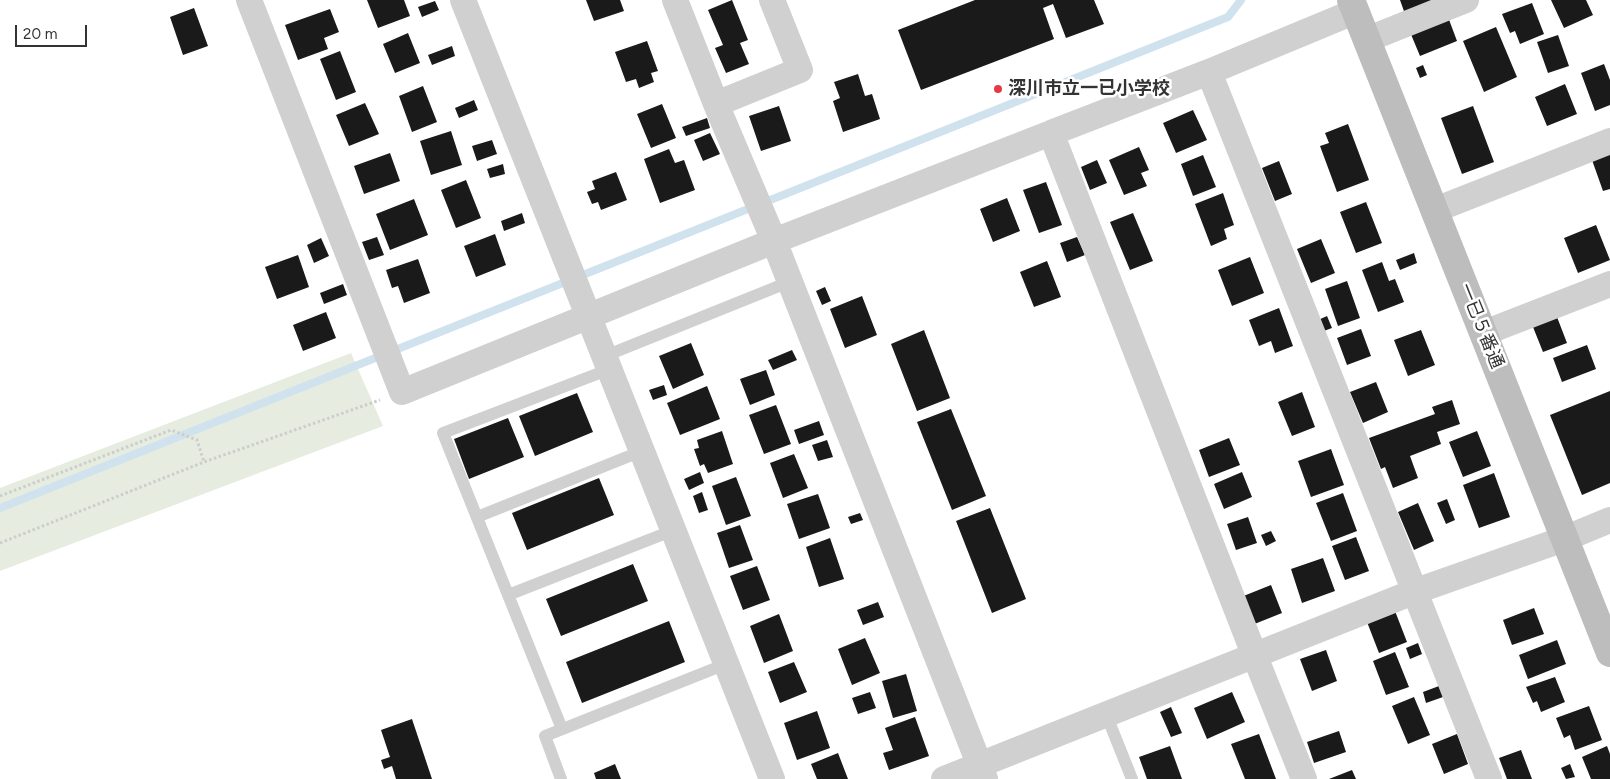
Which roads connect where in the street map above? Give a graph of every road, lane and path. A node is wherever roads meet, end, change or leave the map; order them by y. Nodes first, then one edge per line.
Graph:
1 (249, 0) edge
2 (463, 0) edge
3 (675, 0) edge
4 (772, 0) edge
5 (1466, 0) edge
6 (1353, 6) edge
7 (1366, 40) junction
8 (1209, 72) junction
9 (716, 104) junction
10 (1051, 133) junction
11 (1610, 141) edge
12 (1435, 210) junction
13 (774, 241) junction
14 (789, 282) junction
15 (1610, 284) edge
16 (588, 318) junction
17 (1484, 334) junction
18 (607, 363) junction
19 (402, 392) junction
20 (642, 451) junction
21 (204, 462) junction
22 (0, 496) edge
23 (477, 517) junction
24 (1610, 520) edge
25 (674, 530) junction
26 (1564, 539) junction
27 (0, 543) edge
28 (1416, 591) junction
29 (508, 595) junction
30 (1610, 653) edge
31 (1254, 654) junction
32 (726, 664) junction
33 (1106, 714) junction
34 (562, 729) junction
35 (982, 772) edge
36 (562, 779) edge
37 (772, 779) edge
38 (944, 779) edge
39 (1132, 779) edge
40 (1304, 779) edge
41 (1489, 779) edge

1 - 19 street
2 - 16 street
3 - 9 street
4 - 9 street
5 - 7 street
6 - 7 street, 一已５番通
6 - 8 street
7 - 12 street, 一已５番通
8 - 10 street
8 - 28 street
9 - 13 street
10 - 13 street
10 - 31 street
11 - 12 street
12 - 17 street, 一已５番通
13 - 14 street
13 - 16 street
14 - 18 lane
14 - 35 street
15 - 17 street
16 - 18 street
16 - 19 street
17 - 26 street, 一已５番通
18 - 20 street
18 - 23 lane
19 - 21 path
20 - 23 lane
20 - 25 street
21 - 22 path
21 - 27 path
23 - 29 lane
24 - 26 street
25 - 29 lane
25 - 32 street
26 - 28 street
26 - 30 street, 一已５番通
28 - 31 street
28 - 41 street
29 - 34 lane
31 - 33 street
31 - 40 street
32 - 34 lane
32 - 37 street
33 - 35 street
33 - 39 lane
34 - 36 lane
35 - 38 street

